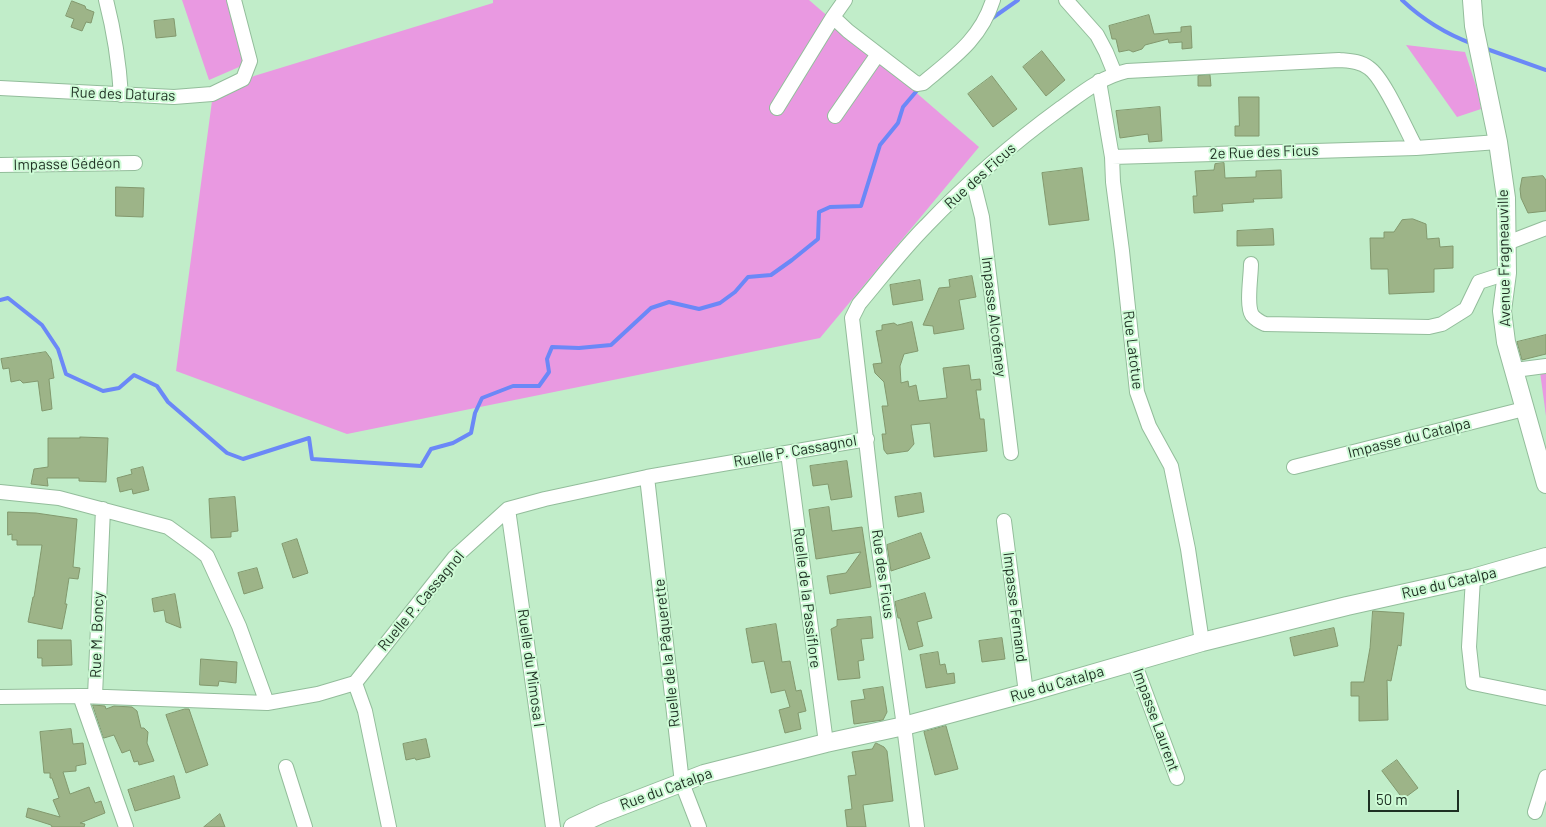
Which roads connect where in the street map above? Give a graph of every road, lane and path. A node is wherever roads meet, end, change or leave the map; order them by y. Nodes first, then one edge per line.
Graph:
1 (106, 0) edge
2 (234, 0) edge
3 (845, 0) edge
4 (993, 0) edge
5 (1066, 0) edge
6 (1472, 0) edge
7 (833, 17) junction
8 (878, 54) junction
9 (1115, 74) junction
10 (1099, 81) junction
11 (0, 88) edge
12 (121, 95) junction
13 (777, 108) dead end
14 (835, 116) dead end
15 (1498, 142) junction
16 (1416, 148) junction
17 (1112, 157) junction
18 (135, 163) dead end
19 (0, 166) edge
20 (973, 181) junction
21 (1546, 228) edge
22 (1507, 243) junction
23 (1251, 264) dead end
24 (1507, 273) junction
25 (1546, 366) edge
26 (1515, 370) junction
27 (1524, 408) junction
28 (867, 439) junction
29 (788, 453) junction
30 (1011, 453) dead end
31 (1294, 467) dead end
32 (648, 477) junction
33 (1546, 484) edge
34 (0, 492) edge
35 (103, 509) junction
36 (508, 509) junction
37 (1004, 521) dead end
38 (1546, 557) edge
39 (1473, 578) junction
40 (1202, 642) junction
41 (1134, 662) junction
42 (355, 683) junction
43 (1026, 693) junction
44 (0, 696) edge
45 (80, 696) junction
46 (95, 696) junction
47 (1546, 698) edge
48 (267, 702) junction
49 (904, 726) junction
50 (826, 743) junction
51 (286, 767) dead end
52 (1546, 777) edge
53 (1177, 778) dead end
54 (682, 783) junction
55 (1536, 812) dead end
56 (126, 827) edge
57 (305, 827) edge
58 (389, 827) edge
59 (553, 827) edge
60 (573, 827) edge
61 (699, 827) edge
62 (917, 827) edge

1 - 12 street
2 - 12 street, Rue des Daturas
3 - 7 street
4 - 8 street
5 - 9 street
6 - 15 street, Avenue Fragneauville
7 - 8 street
7 - 13 street
8 - 14 street
9 - 10 street, Rue des Ficus
9 - 16 street, Rue des Ficus
10 - 17 street, Rue Latotue
10 - 20 street, Rue des Ficus
11 - 12 street, Rue des Daturas
15 - 16 street
15 - 22 street, Avenue Fragneauville
16 - 17 street, 2e Rue des Ficus
17 - 40 street, Rue Latotue
18 - 19 street, Impasse Gédéon
20 - 28 street, Rue des Ficus
20 - 30 street, Impasse Alcofeney
21 - 22 street
22 - 24 street, Avenue Fragneauville
23 - 24 street
24 - 26 street, Avenue Fragneauville
25 - 26 street
26 - 27 street, Avenue Fragneauville
27 - 31 street, Impasse du Catalpa
27 - 33 street, Avenue Fragneauville
28 - 29 street, Ruelle P. Cassagnol
28 - 49 street, Rue des Ficus
29 - 32 street, Ruelle P. Cassagnol
29 - 50 street, Ruelle de la Passiflore
32 - 36 street, Ruelle P. Cassagnol
32 - 54 street, Ruelle de la Pâquerette
34 - 35 street
35 - 46 street, Rue M. Boncy
35 - 48 street
36 - 42 street, Ruelle P. Cassagnol
36 - 59 street, Ruelle du Mimosa I
37 - 43 street, Impasse Fernand
38 - 39 street, Rue du Catalpa
39 - 40 street, Rue du Catalpa
39 - 47 street
40 - 41 street, Rue du Catalpa
41 - 43 street, Rue du Catalpa
41 - 53 street, Impasse Laurent
42 - 48 street
42 - 58 street
43 - 49 street, Rue du Catalpa
44 - 45 street
45 - 46 street
45 - 56 street, Rue M. Boncy
46 - 48 street
49 - 50 street, Rue du Catalpa
49 - 62 street, Rue des Ficus
50 - 54 street, Rue du Catalpa
51 - 57 street
52 - 55 street
54 - 60 street, Rue du Catalpa
54 - 61 street, Ruelle de la Pâquerette

